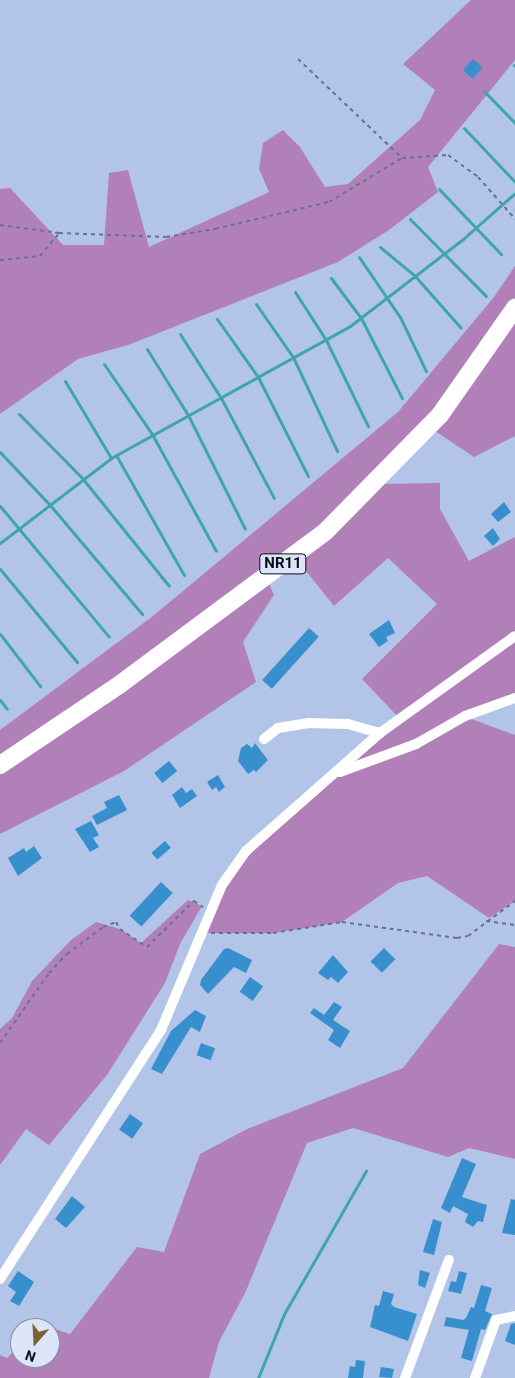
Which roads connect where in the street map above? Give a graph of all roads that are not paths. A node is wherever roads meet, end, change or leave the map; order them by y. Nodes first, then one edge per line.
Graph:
1 (515, 308) edge
2 (515, 636) edge
3 (515, 698) edge
4 (380, 733) junction
5 (264, 739) dead end
6 (0, 765) edge
7 (334, 774) junction
8 (449, 1260) dead end
9 (0, 1279) edge
10 (515, 1316) edge
11 (405, 1378) edge
12 (474, 1378) edge

1 - 6 highway, NR11
2 - 4 street
3 - 7 street
4 - 5 street
4 - 7 street
7 - 9 street
8 - 11 street
10 - 12 street

